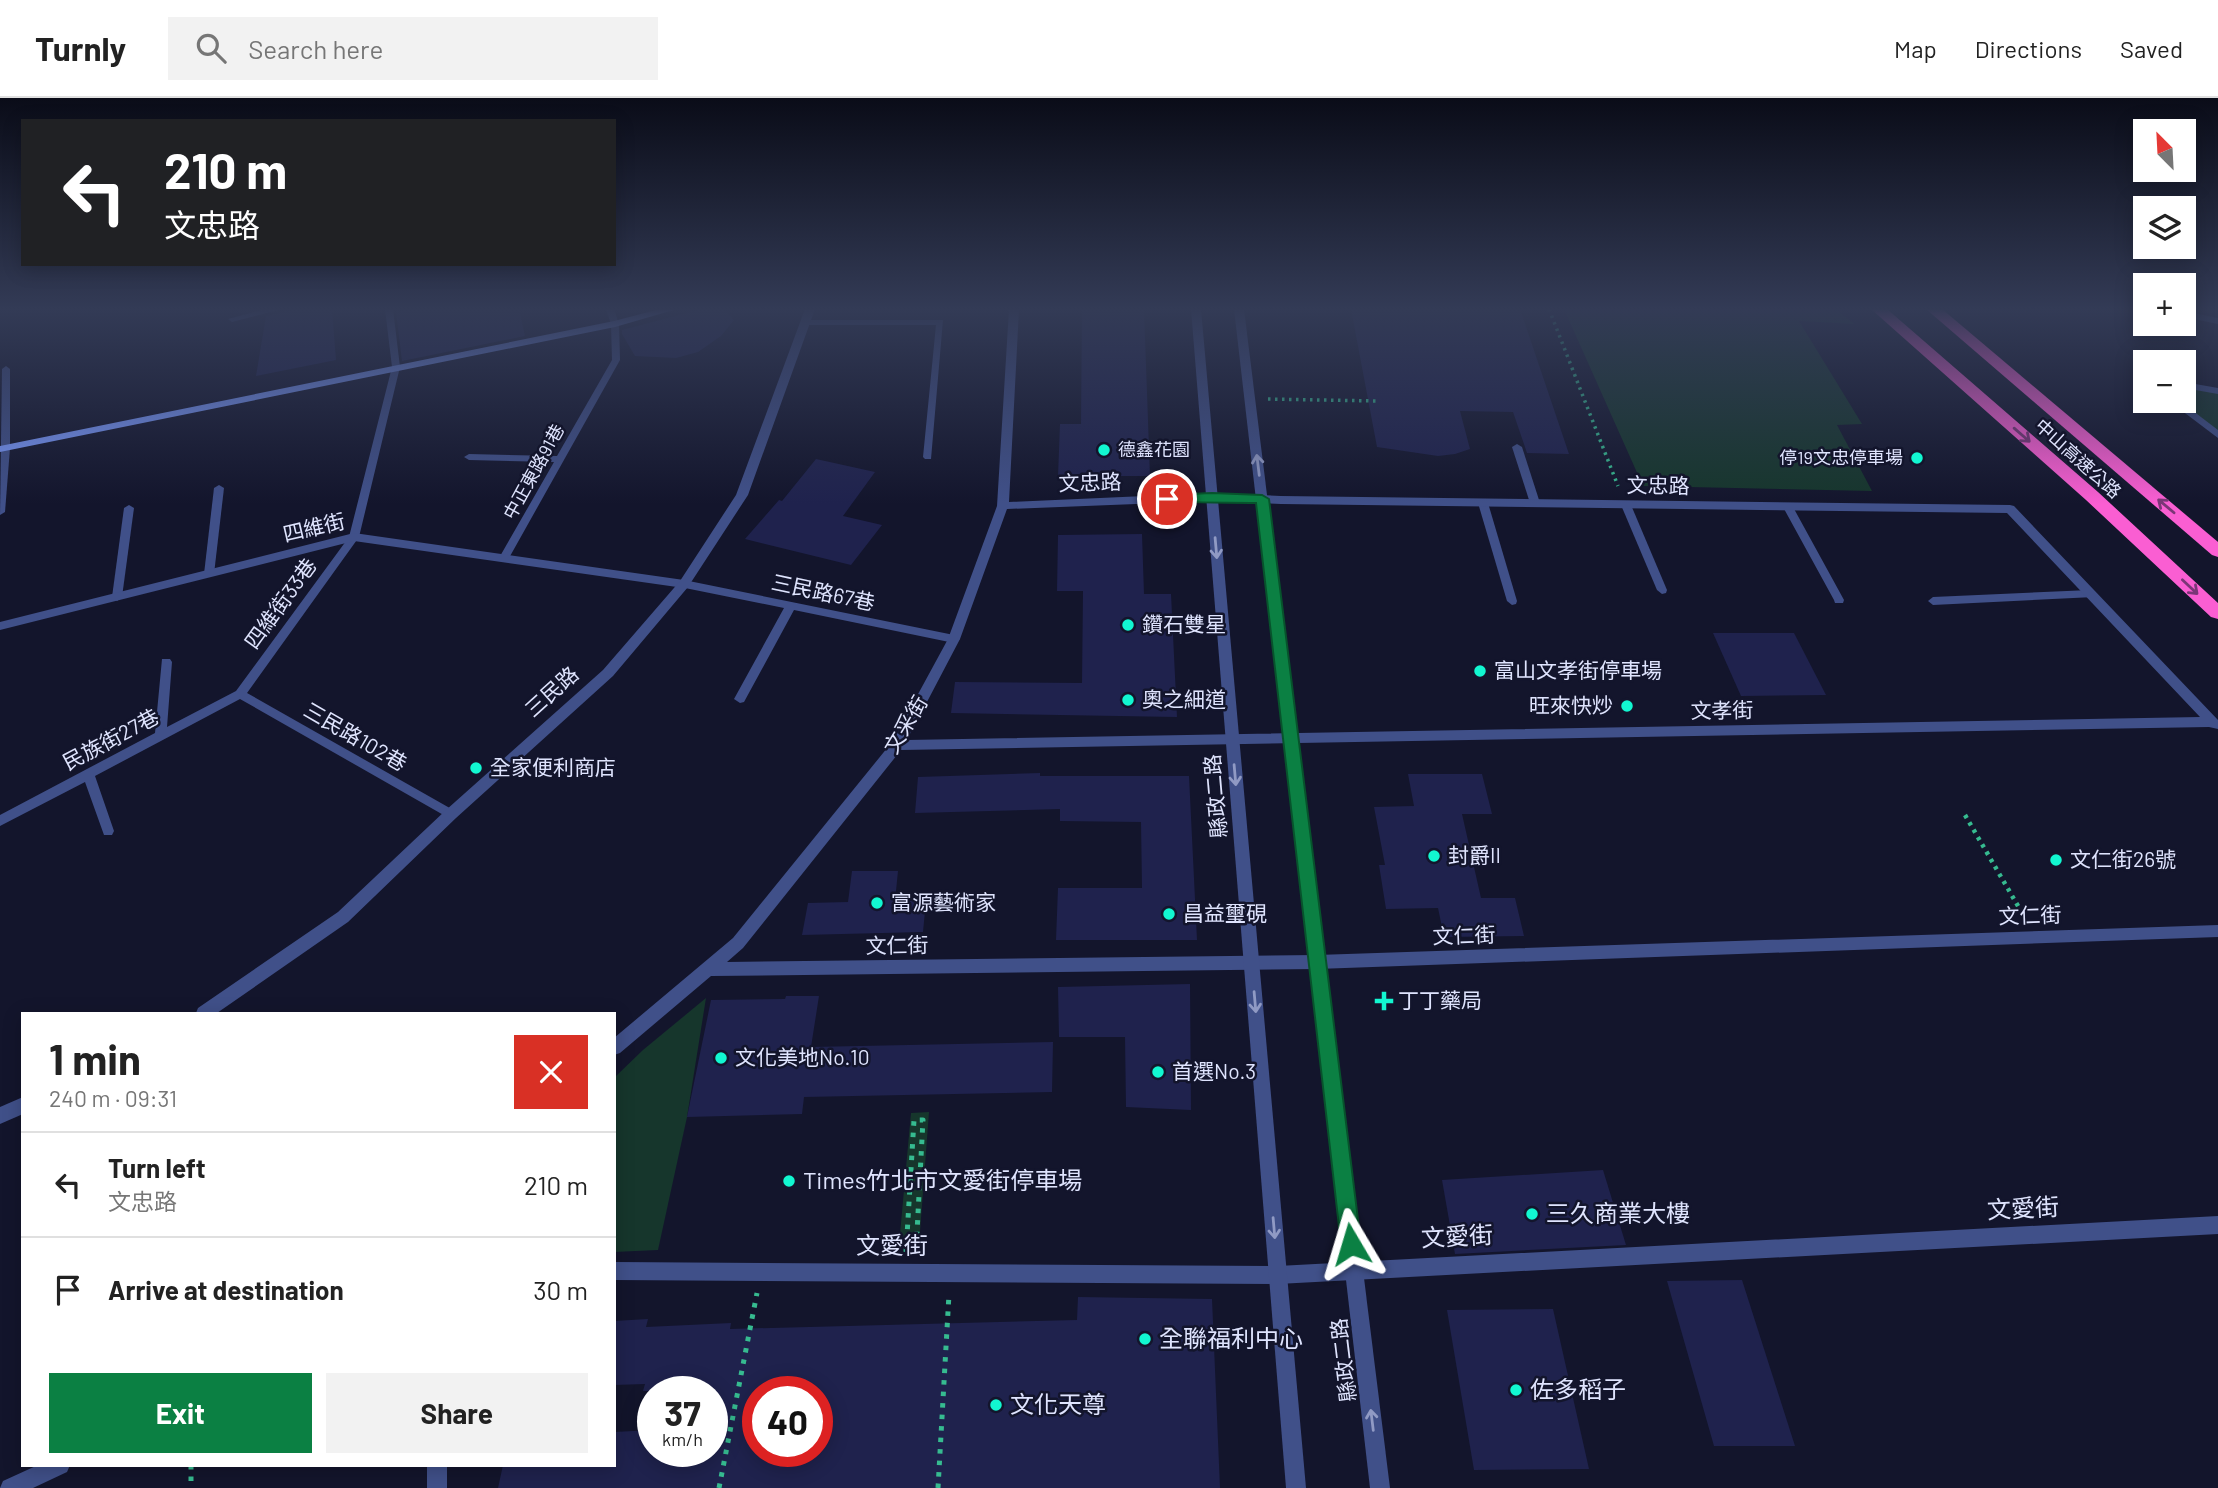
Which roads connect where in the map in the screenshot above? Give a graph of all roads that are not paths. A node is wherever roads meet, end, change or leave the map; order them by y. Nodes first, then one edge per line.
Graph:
1 (6, 374) edge
2 (363, 374) edge
3 (394, 374) edge
4 (608, 374) edge
5 (786, 374) edge
6 (935, 374) edge
7 (1010, 374) edge
8 (1202, 374) edge
9 (1247, 374) edge
10 (1952, 374) edge
11 (2009, 374) edge
12 (2196, 387) edge
13 (2218, 391) edge
14 (2190, 413) edge
15 (2218, 435) edge
16 (1517, 447) dead end
17 (2, 448) edge
18 (469, 457) dead end
19 (928, 457) dead end
20 (560, 459) junction
21 (219, 488) dead end
22 (1212, 497) junction
23 (1262, 499) junction
24 (1483, 503) junction
25 (1535, 503) junction
26 (1626, 505) junction
27 (1003, 506) junction
28 (1788, 507) junction
29 (129, 508) dead end
30 (0, 512) edge
31 (354, 537) junction
32 (2218, 551) edge
33 (504, 558) junction
34 (209, 574) junction
35 (684, 584) junction
36 (1662, 590) dead end
37 (2090, 593) junction
38 (117, 597) junction
39 (1839, 600) dead end
40 (1512, 601) dead end
41 (1933, 601) dead end
42 (790, 606) junction
43 (2218, 613) edge
44 (0, 626) edge
45 (954, 639) junction
46 (166, 662) dead end
47 (240, 694) junction
48 (740, 699) dead end
49 (2215, 726) edge
50 (161, 736) junction
51 (1232, 737) junction
52 (1290, 737) junction
53 (897, 745) junction
54 (88, 774) junction
55 (451, 814) junction
56 (0, 821) edge
57 (108, 831) dead end
58 (2218, 931) edge
59 (1317, 962) junction
60 (1252, 964) junction
61 (711, 969) junction
62 (205, 1012) edge
63 (616, 1046) edge
64 (21, 1106) edge
65 (0, 1116) edge
66 (2218, 1225) edge
67 (1354, 1270) junction
68 (616, 1271) edge
69 (1278, 1275) junction
70 (56, 1467) edge
71 (436, 1467) edge
72 (10, 1488) edge
73 (437, 1488) edge
74 (1296, 1488) edge
75 (1380, 1488) edge

1 - 17 lane
2 - 17 main road
3 - 31 lane
4 - 20 lane, 中正東路91巷
5 - 35 street, 三民路
6 - 19 lane
7 - 27 street, 文采街
8 - 22 street, 縣政二路
23 -> 9 street, 縣政二路
10 -> 43 highway, 中山高速公路
32 -> 11 highway, 中山高速公路
12 - 13 lane
14 - 15 street
16 - 25 lane
17 - 30 lane
18 - 20 lane
20 - 33 lane, 中正東路91巷
21 - 34 lane
22 - 23 street, 文忠路
22 - 27 street, 文忠路
22 -> 51 street, 縣政二路
23 - 24 street, 文忠路
23 - 52 street, 縣政二路
24 - 25 street, 文忠路
24 - 40 lane
25 - 26 street, 文忠路
26 - 28 street, 文忠路
26 - 36 lane
27 - 45 street, 文采街
28 - 37 street, 文忠路
28 - 39 lane
29 - 38 lane
31 - 33 street, 四維街
31 - 34 street, 四維街
31 - 47 lane, 四維街33巷
33 - 35 street, 四維街
34 - 38 street, 四維街
35 - 42 lane, 三民路67巷
35 - 55 street, 三民路
37 - 41 lane
37 - 49 street, 文忠路
38 - 44 street, 四維街
42 - 45 lane, 三民路67巷
42 - 48 lane
45 - 53 street, 文采街
46 - 50 lane
47 - 50 lane, 民族街27巷
47 - 55 lane, 三民路102巷
49 - 52 street, 文孝街
50 - 54 lane, 民族街27巷
51 - 52 street, 文孝街
51 - 53 street, 文孝街
51 -> 60 street, 縣政二路
52 - 59 street, 縣政二路
53 - 61 street, 文采街
54 - 56 lane, 民族街27巷
54 - 57 lane
55 - 62 street, 三民路
58 - 59 street, 文仁街
59 - 60 street, 文仁街
59 - 67 street, 縣政二路
60 - 61 street, 文仁街
60 -> 69 street, 縣政二路
61 - 63 street, 文采街
64 - 65 street
66 - 67 street, 文愛街
67 - 69 street, 文愛街
75 -> 67 street, 縣政二路
68 - 69 street, 文愛街
69 - 74 street, 縣政二路
70 - 72 street
71 - 73 street

